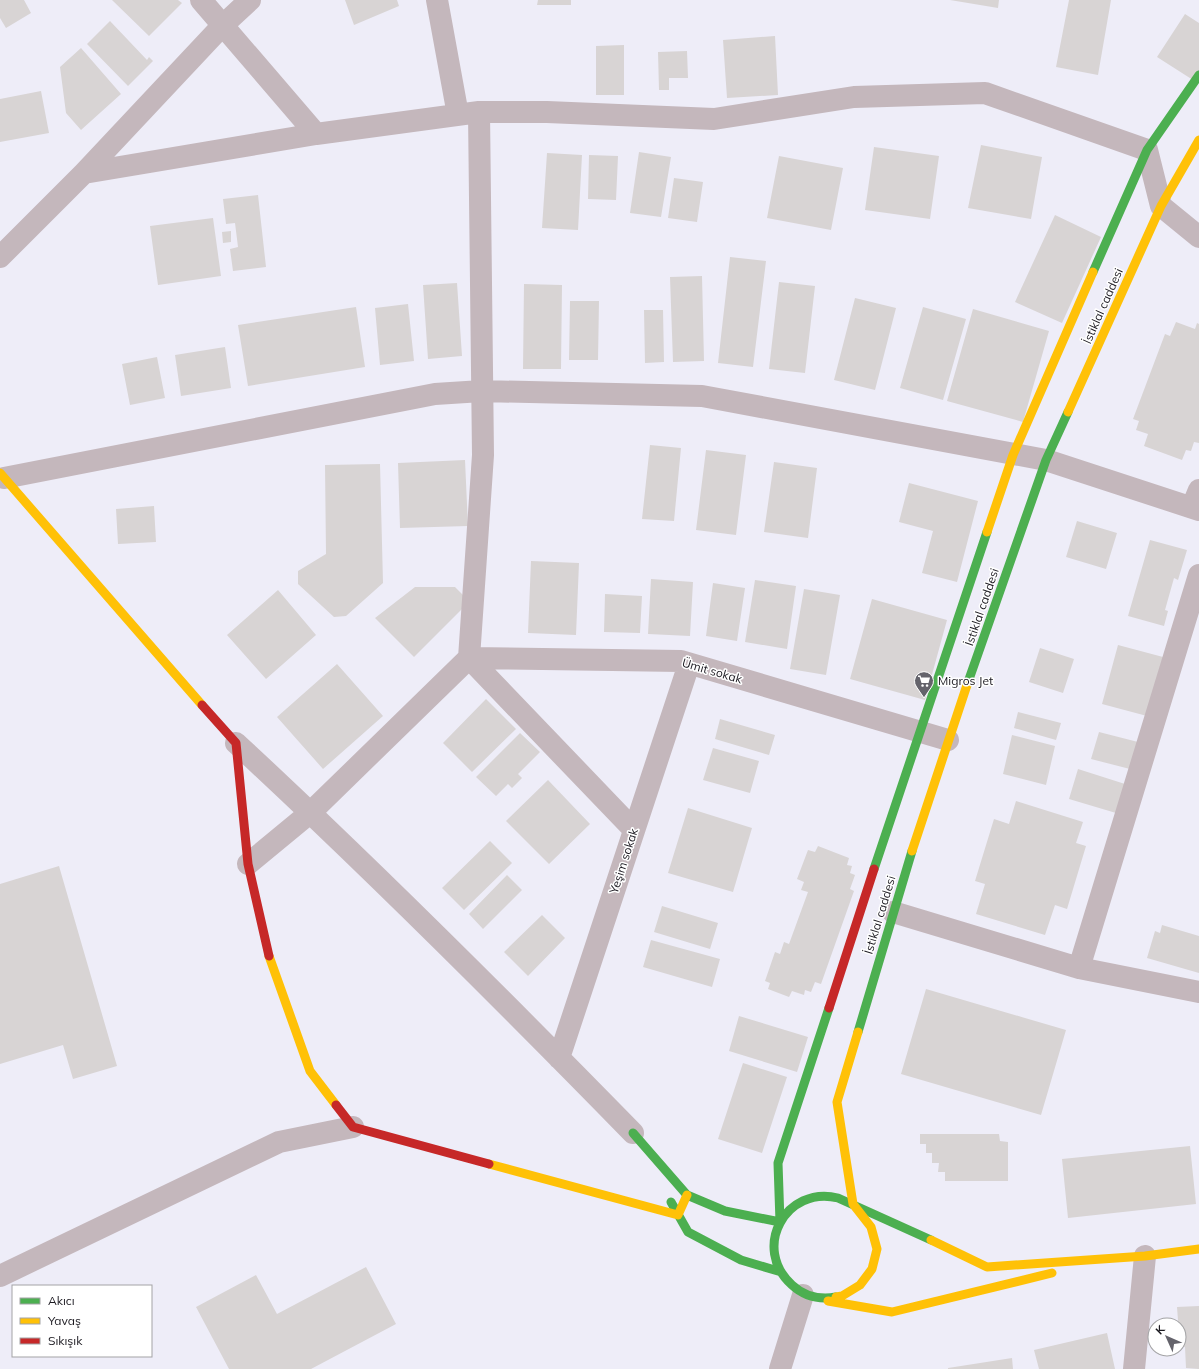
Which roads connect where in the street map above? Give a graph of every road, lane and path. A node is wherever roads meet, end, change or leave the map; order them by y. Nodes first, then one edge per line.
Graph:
1 (201, 0) edge
2 (250, 0) edge
3 (437, 0) edge
4 (222, 26) junction
5 (1199, 75) edge
6 (479, 112) junction
7 (458, 115) junction
8 (316, 134) junction
9 (1199, 140) edge
10 (1147, 150) junction
11 (84, 173) junction
12 (1161, 206) junction
13 (1199, 237) edge
14 (0, 257) edge
15 (482, 391) junction
16 (1013, 455) junction
17 (1046, 460) junction
18 (2, 475) edge
19 (1197, 502) edge
20 (1199, 575) edge
21 (469, 658) junction
22 (689, 664) junction
23 (919, 731) junction
24 (948, 740) junction
25 (236, 743) junction
26 (311, 812) junction
27 (634, 830) junction
28 (248, 864) junction
29 (893, 912) junction
30 (1079, 968) junction
31 (1199, 992) edge
32 (559, 1058) junction
33 (353, 1127) junction
34 (632, 1133) junction
35 (655, 1174) dead end
36 (667, 1194) dead end
37 (686, 1195) junction
38 (854, 1204) junction
39 (678, 1215) junction
40 (780, 1222) junction
41 (1199, 1249) edge
42 (1146, 1256) junction
43 (1106, 1259) junction
44 (778, 1271) junction
45 (0, 1276) edge
46 (811, 1297) junction
47 (780, 1369) edge
48 (1134, 1369) edge

1 - 4 street
2 - 4 street
3 - 7 street
4 - 8 street
4 - 11 street
5 - 10 street
6 - 7 street
6 - 10 street
6 - 15 street
7 - 8 street
8 - 11 street
9 - 12 street, İstiklal caddesi
10 - 12 street
10 - 16 street
11 - 14 street
12 - 13 street
12 - 17 street, İstiklal caddesi
15 - 16 street
15 - 18 street
15 - 21 street
16 - 17 street
16 - 23 street
17 - 19 street
17 - 24 street, İstiklal caddesi
18 - 25 street
20 - 30 street
21 - 22 street, Ümit sokak
21 - 26 street
21 - 27 street
22 - 23 street, Ümit sokak
22 - 27 street, Yeşim sokak
23 - 24 street, Ümit sokak
23 - 40 street
24 - 29 street, İstiklal caddesi
25 - 26 street
25 - 28 street
26 - 28 street
26 - 32 street
27 - 32 street, Yeşim sokak
28 - 33 street
29 - 30 street
29 - 38 street, İstiklal caddesi
30 - 31 street
32 - 34 street
33 - 39 street
33 - 45 street
34 - 35 street
34 - 37 street
36 - 39 street
37 - 39 street
37 - 40 street
38 - 40 street
38 - 43 street
38 - 46 street
39 - 44 street
40 - 44 street
41 - 42 street
42 - 43 street
42 - 48 street
43 - 46 street
44 - 46 street
46 - 47 street

